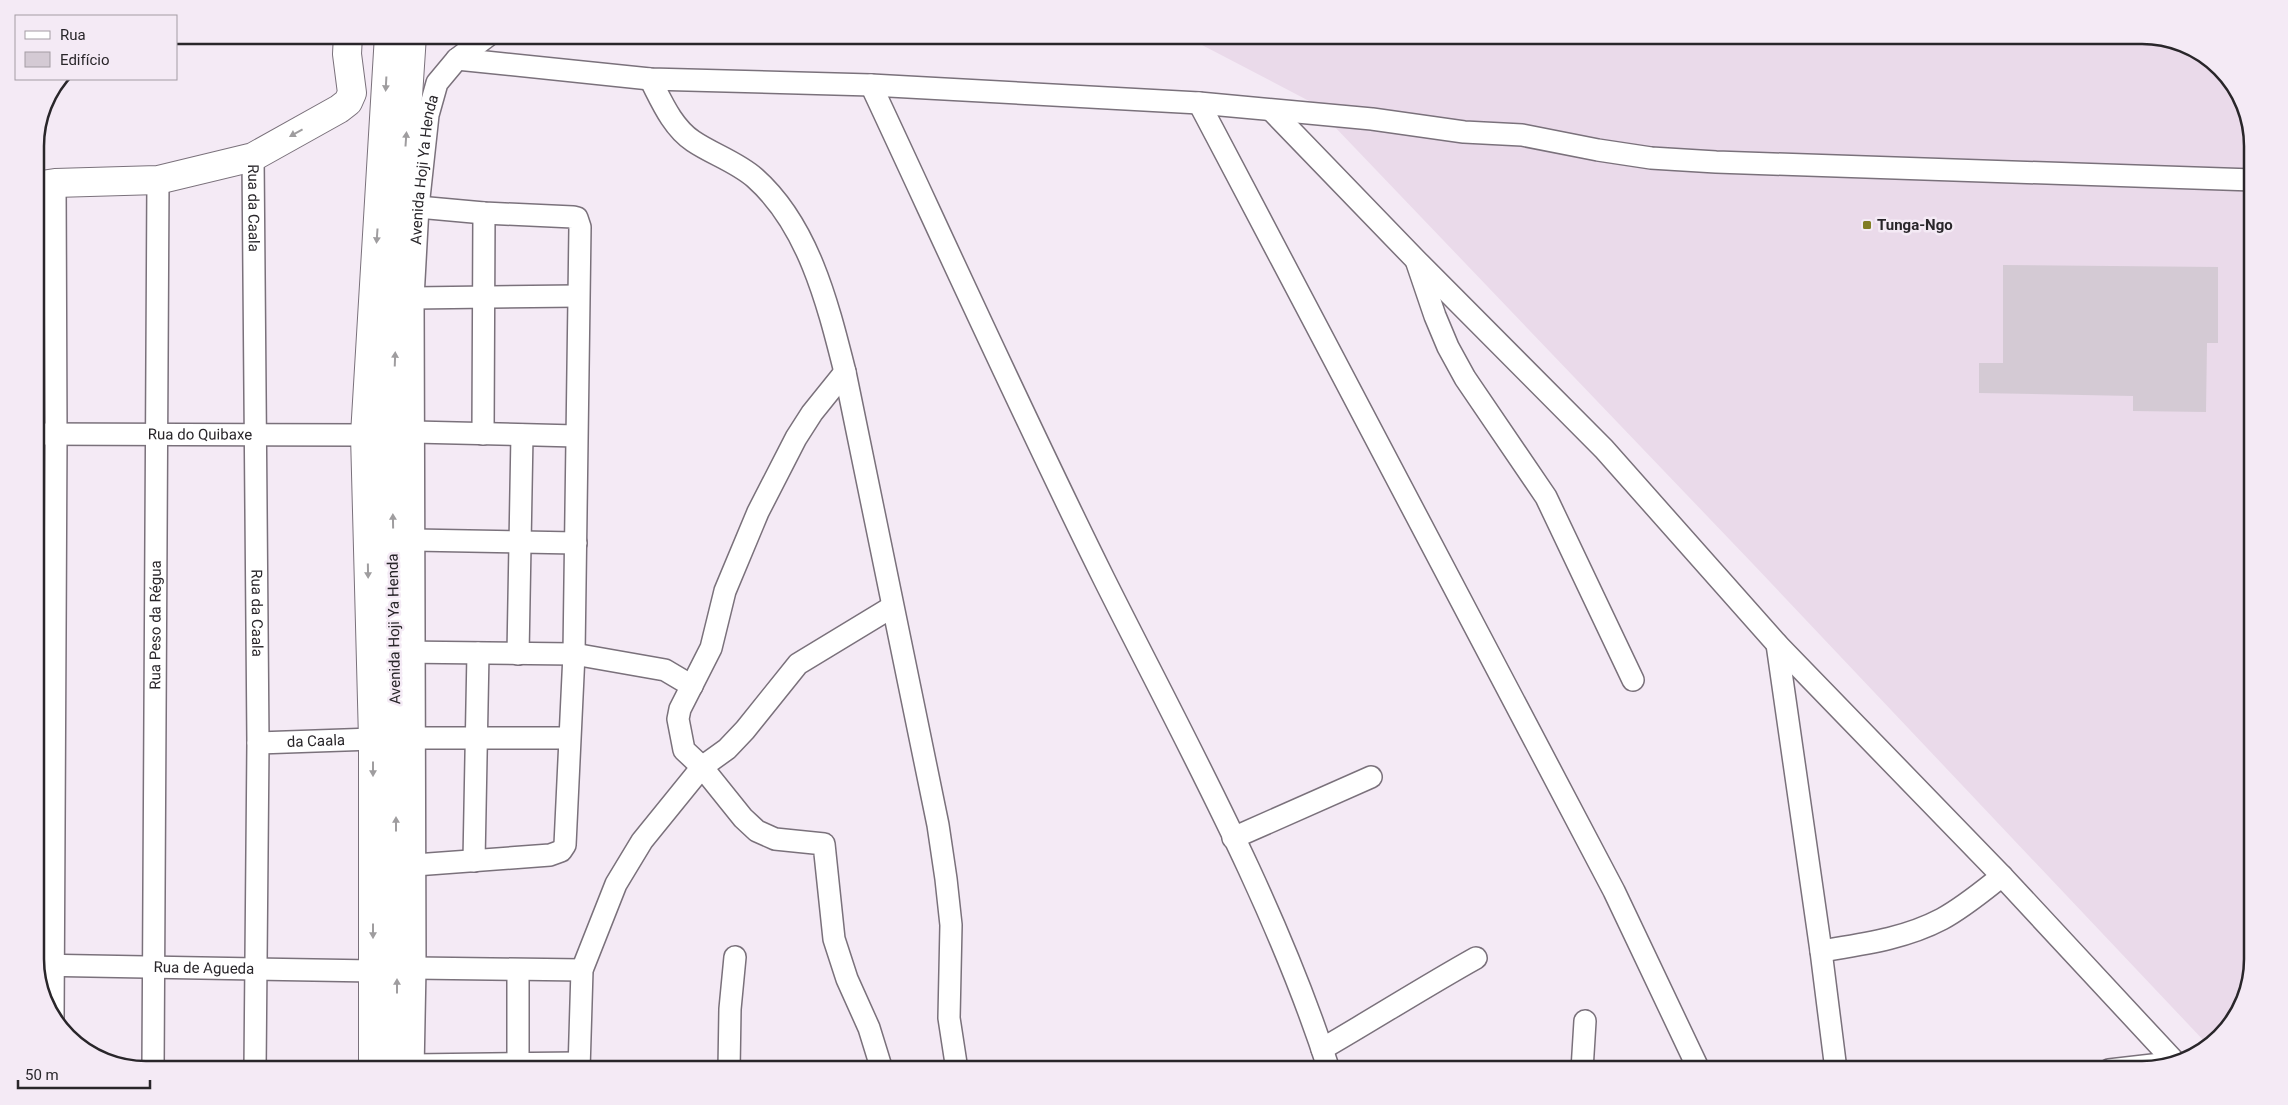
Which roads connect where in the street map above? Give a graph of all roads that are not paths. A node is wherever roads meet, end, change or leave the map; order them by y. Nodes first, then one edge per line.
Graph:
1 (348, 44) edge
2 (390, 44) edge
3 (411, 44) edge
4 (477, 44) edge
5 (457, 59) junction
6 (650, 79) junction
7 (871, 85) junction
8 (1199, 103) junction
9 (1273, 112) junction
10 (253, 157) junction
11 (158, 180) junction
12 (2244, 180) edge
13 (45, 185) edge
14 (400, 194) junction
15 (484, 214) junction
16 (1417, 261) junction
17 (578, 296) junction
18 (484, 297) junction
19 (413, 298) junction
20 (845, 372) junction
21 (414, 432) junction
22 (46, 434) edge
23 (483, 434) junction
24 (522, 434) junction
25 (156, 435) junction
26 (365, 435) junction
27 (256, 436) junction
28 (576, 436) junction
29 (414, 540) junction
30 (520, 543) junction
31 (576, 543) junction
32 (892, 607) junction
33 (1777, 644) junction
34 (404, 652) junction
35 (478, 653) junction
36 (518, 654) junction
37 (574, 654) junction
38 (1633, 680) dead end
39 (692, 686) junction
40 (477, 737) junction
41 (414, 738) junction
42 (569, 738) junction
43 (372, 739) junction
44 (258, 743) junction
45 (702, 767) junction
46 (1371, 777) dead end
47 (1233, 838) junction
48 (474, 861) junction
49 (415, 865) junction
50 (2002, 876) junction
51 (1821, 950) junction
52 (735, 958) dead end
53 (1476, 958) dead end
54 (45, 965) edge
55 (153, 967) junction
56 (255, 968) junction
57 (415, 968) junction
58 (518, 970) junction
59 (582, 970) junction
60 (373, 971) junction
61 (49, 991) edge
62 (1585, 1021) dead end
63 (1322, 1048) junction
64 (2171, 1057) edge
65 (153, 1061) edge
66 (255, 1061) edge
67 (373, 1061) edge
68 (408, 1061) edge
69 (408, 1061) edge
70 (518, 1061) edge
71 (579, 1061) edge
72 (729, 1061) edge
73 (879, 1061) edge
74 (956, 1061) edge
75 (1326, 1061) edge
76 (1583, 1061) edge
77 (1696, 1061) edge
78 (1835, 1061) edge

1 -> 10 main road
2 -> 14 main road
14 -> 3 main road
4 - 5 street, Avenida Hoji Ya Henda
5 - 6 street
5 - 14 street, Avenida Hoji Ya Henda
6 - 7 street
6 - 20 street
7 - 8 street
7 - 47 street
8 - 9 street
8 - 77 street
9 - 12 street
9 - 16 street
10 - 11 main road
10 - 27 street, Rua da Caala
11 - 13 main road
11 - 25 street, Rua Peso da Régua
13 - 22 street
14 - 15 street
14 - 19 street, Avenida Hoji Ya Henda
14 -> 26 main road, Avenida Hoji Ya Henda
34 -> 14 main road, Avenida Hoji Ya Henda
15 - 17 street
15 - 18 street
16 - 33 street
16 - 38 street
17 - 18 street
17 - 28 street
18 - 19 street
18 - 23 street
19 - 21 street, Avenida Hoji Ya Henda
20 - 32 street
20 - 39 street
21 - 23 street
21 - 29 street, Avenida Hoji Ya Henda
22 - 25 street, Rua do Quibaxe
22 - 54 street
23 - 24 street
24 - 28 street
24 - 30 street
25 - 27 street, Rua do Quibaxe
25 - 55 street, Rua Peso da Régua
26 - 27 street, Rua do Quibaxe
26 -> 43 main road, Avenida Hoji Ya Henda
27 - 44 street, Rua da Caala
28 - 31 street
29 - 30 street
29 - 34 street, Avenida Hoji Ya Henda
30 - 31 street
30 - 36 street
31 - 37 street
32 - 45 street
32 - 74 street
33 - 50 street
33 - 51 street
34 - 35 street
34 - 41 street, Avenida Hoji Ya Henda
68 -> 34 main road, Avenida Hoji Ya Henda
35 - 36 street
35 - 40 street
36 - 37 street
37 - 39 street
37 - 42 street
39 - 45 street
40 - 41 street
40 - 42 street
40 - 48 street
41 - 49 street, Avenida Hoji Ya Henda
42 - 48 street
43 - 44 street, da Caala
43 -> 60 main road, Avenida Hoji Ya Henda
44 - 56 street, Rua da Caala
45 - 59 street
45 - 73 street
46 - 47 street
47 - 63 street
48 - 49 street
49 - 57 street, Avenida Hoji Ya Henda
50 - 51 street
50 - 64 street
51 - 78 street
52 - 72 street
53 - 63 street
54 - 55 street, Rua de Agueda
54 - 61 street
55 - 56 street, Rua de Agueda
55 - 65 street, Rua Peso da Régua
56 - 60 street, Rua de Agueda
56 - 66 street, Rua da Caala
57 - 58 street
57 - 69 street, Avenida Hoji Ya Henda
58 - 59 street
58 - 70 street
59 - 71 street
60 - 67 main road, Avenida Hoji Ya Henda
62 - 76 street
63 - 75 street

